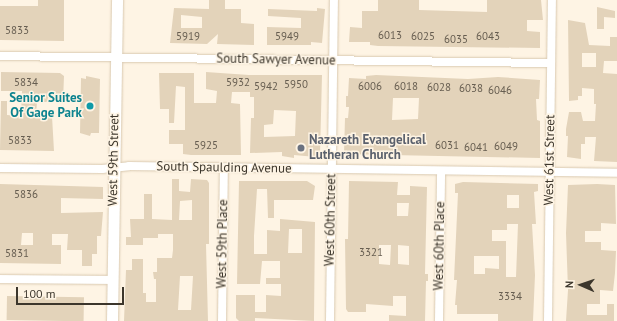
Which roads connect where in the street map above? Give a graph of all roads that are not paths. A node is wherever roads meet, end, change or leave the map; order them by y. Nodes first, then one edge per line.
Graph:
1 (117, 0) edge
2 (334, 0) edge
3 (552, 0) edge
4 (0, 56) edge
5 (116, 58) junction
6 (334, 60) junction
7 (551, 63) junction
8 (0, 168) edge
9 (114, 168) junction
10 (224, 168) junction
11 (332, 169) junction
12 (441, 171) junction
13 (550, 172) junction
14 (617, 173) edge
15 (0, 278) edge
16 (113, 280) junction
17 (112, 321) edge
18 (222, 321) edge
19 (330, 321) edge
20 (439, 321) edge
21 (548, 321) edge

1 - 5 street, West 59th Street
2 - 6 street, West 60th Street
3 - 7 street, West 61st Street
4 - 5 street, South Sawyer Avenue
5 - 6 street, South Sawyer Avenue
5 - 9 street, West 59th Street
6 - 7 street, South Sawyer Avenue
6 - 11 street, West 60th Street
7 - 13 street, West 61st Street
8 - 9 street, South Spaulding Avenue
9 - 10 street, South Spaulding Avenue
9 - 16 street, West 59th Street
10 - 11 street, South Spaulding Avenue
10 - 18 street, West 59th Place
11 - 12 street, South Spaulding Avenue
11 - 19 street, West 60th Street
12 - 13 street, South Spaulding Avenue
12 - 20 street, West 60th Place
13 - 14 street, South Spaulding Avenue
13 - 21 street, West 61st Street
15 - 16 street
16 - 17 street, West 59th Street

